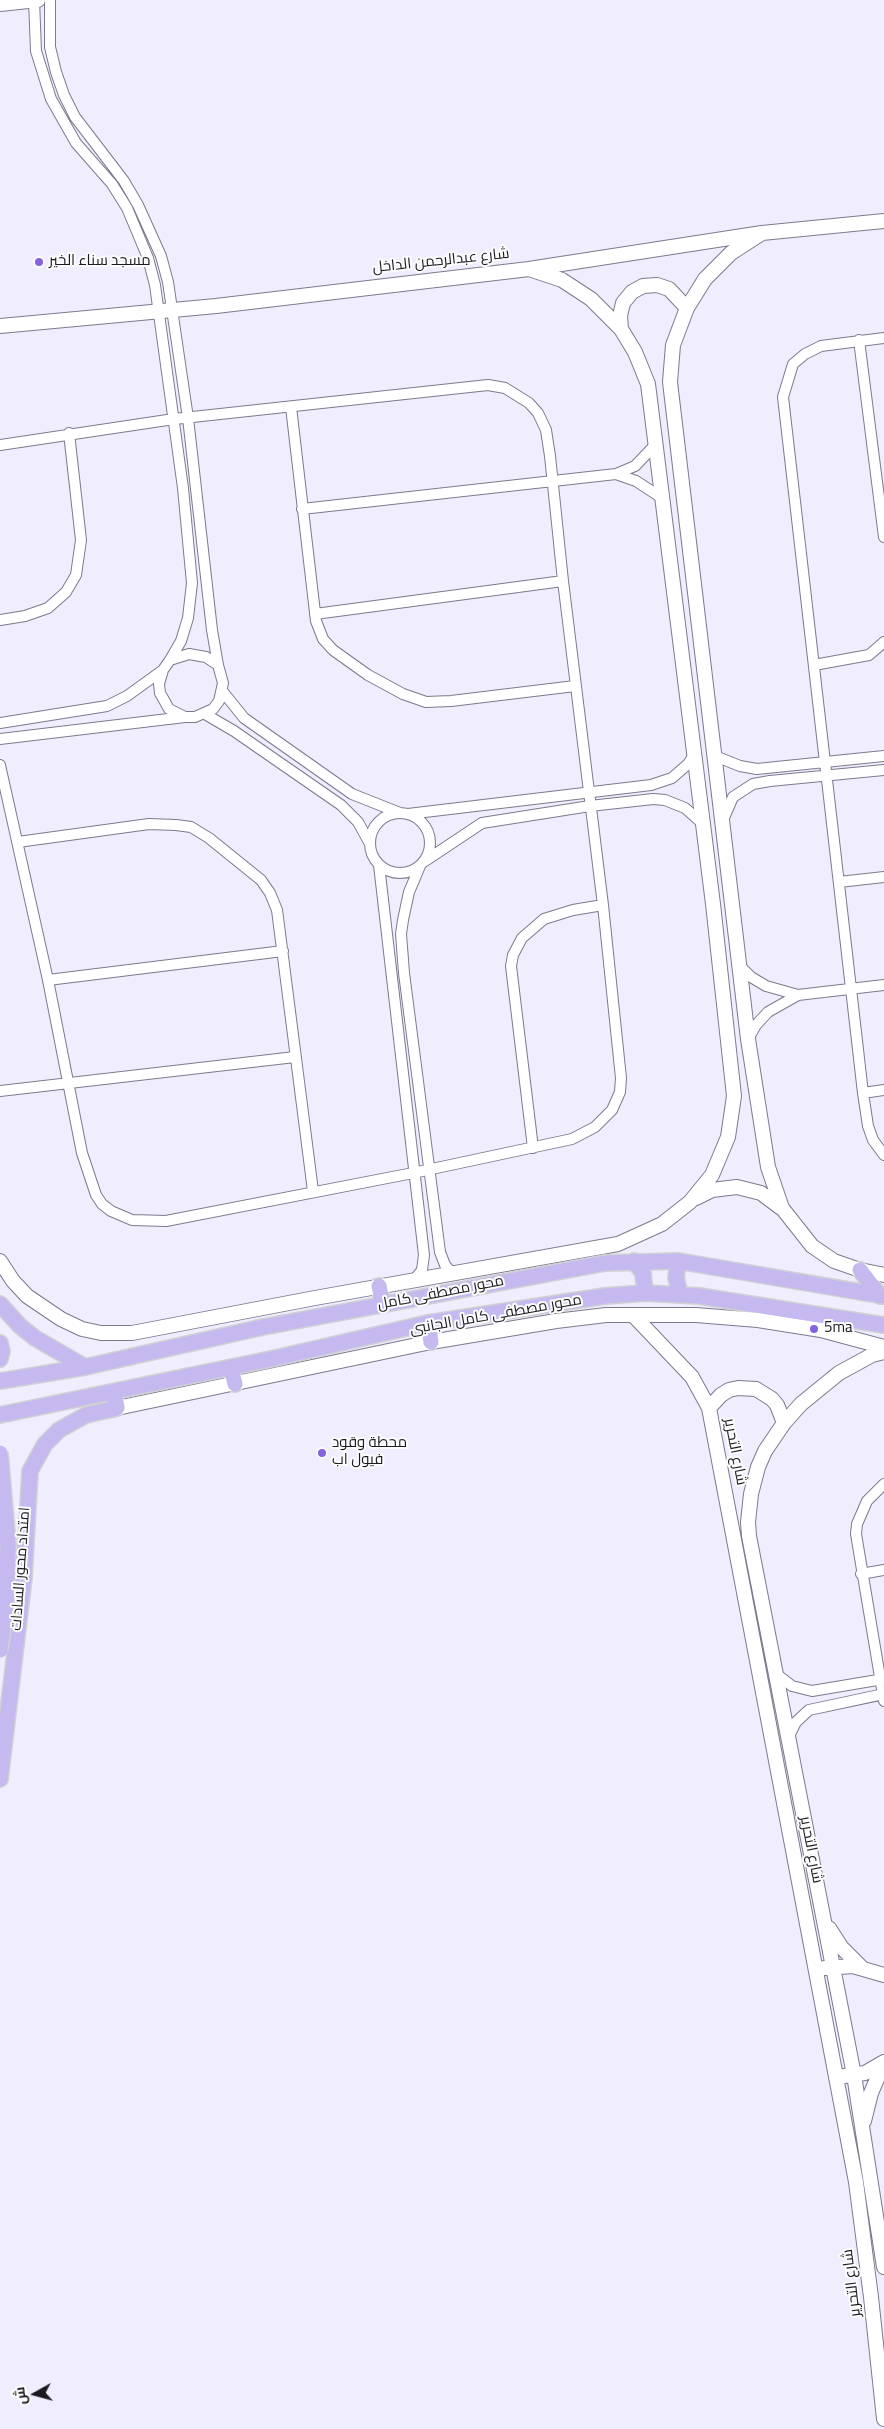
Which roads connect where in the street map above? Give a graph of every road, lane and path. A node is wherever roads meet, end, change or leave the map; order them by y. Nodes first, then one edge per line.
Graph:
1 (34, 0) edge
2 (38, 0) edge
3 (50, 0) edge
4 (0, 4) edge
5 (884, 221) edge
6 (762, 233) junction
7 (529, 269) junction
8 (687, 308) junction
9 (173, 310) junction
10 (158, 312) junction
11 (0, 326) edge
12 (621, 329) junction
13 (884, 338) edge
14 (860, 340) junction
15 (291, 407) junction
16 (174, 418) junction
17 (188, 418) junction
18 (69, 434) junction
19 (656, 444) junction
20 (0, 445) edge
21 (616, 474) junction
22 (552, 480) junction
23 (662, 498) junction
24 (302, 509) junction
25 (884, 537) edge
26 (562, 581) junction
27 (315, 614) junction
28 (0, 620) edge
29 (884, 642) edge
30 (170, 660) junction
31 (218, 665) junction
32 (814, 665) junction
33 (163, 670) junction
34 (575, 686) junction
35 (222, 692) junction
36 (205, 714) junction
37 (185, 717) junction
38 (0, 724) edge
39 (0, 739) edge
40 (694, 754) junction
41 (715, 756) junction
42 (884, 756) edge
43 (825, 762) junction
44 (0, 765) edge
45 (884, 770) edge
46 (826, 776) junction
47 (588, 793) junction
48 (590, 806) junction
49 (404, 813) junction
50 (702, 823) junction
51 (722, 823) junction
52 (18, 842) junction
53 (370, 844) junction
54 (422, 863) junction
55 (379, 865) junction
56 (884, 877) edge
57 (839, 882) junction
58 (732, 902) junction
59 (712, 904) junction
60 (603, 905) junction
61 (283, 951) junction
62 (740, 966) junction
63 (48, 980) junction
64 (884, 985) edge
65 (852, 989) junction
66 (798, 995) junction
67 (748, 1039) junction
68 (296, 1056) junction
69 (68, 1082) junction
70 (884, 1090) edge
71 (0, 1091) edge
72 (863, 1093) junction
73 (533, 1148) junction
74 (884, 1155) edge
75 (429, 1170) junction
76 (413, 1173) junction
77 (313, 1192) junction
78 (690, 1202) junction
79 (782, 1208) junction
80 (0, 1261) edge
81 (634, 1261) junction
82 (678, 1261) junction
83 (860, 1270) junction
84 (453, 1274) junction
85 (884, 1275) edge
86 (414, 1280) junction
87 (379, 1286) junction
88 (645, 1293) junction
89 (680, 1294) junction
90 (882, 1296) edge
91 (0, 1304) edge
92 (382, 1305) junction
93 (632, 1315) junction
94 (428, 1323) junction
95 (884, 1325) edge
96 (432, 1342) junction
97 (0, 1343) edge
98 (884, 1347) edge
99 (884, 1352) edge
100 (0, 1359) edge
101 (85, 1367) junction
102 (231, 1368) junction
103 (0, 1381) edge
104 (235, 1384) junction
105 (114, 1392) junction
106 (117, 1408) junction
107 (709, 1408) junction
108 (0, 1415) edge
109 (784, 1423) junction
110 (0, 1453) edge
111 (884, 1484) edge
112 (0, 1508) edge
113 (27, 1529) junction
114 (884, 1570) edge
115 (861, 1574) junction
116 (0, 1650) edge
117 (775, 1673) junction
118 (882, 1679) edge
119 (884, 1696) edge
120 (788, 1738) junction
121 (0, 1779) edge
122 (825, 1921) junction
123 (833, 1966) junction
124 (862, 1968) junction
125 (816, 1970) junction
126 (884, 1975) edge
127 (884, 2062) edge
128 (854, 2075) junction
129 (836, 2076) junction
130 (863, 2129) junction
131 (884, 2267) edge
132 (882, 2367) edge
133 (884, 2415) edge
134 (884, 2420) edge

1 - 2 street
1 - 4 street
1 - 10 street
3 - 9 street
5 - 6 street, شارع عبدالرحمن الداخل
6 - 7 street, شارع عبدالرحمن الداخل
6 - 8 street
7 - 9 street, شارع عبدالرحمن الداخل
7 - 12 street
8 - 12 street
8 - 41 street
9 - 10 street, شارع عبدالرحمن الداخل
9 - 17 street
10 - 11 street, شارع عبدالرحمن الداخل
10 - 16 street
12 - 19 street
13 - 14 street
14 - 25 street
14 - 32 street
15 - 17 street
15 - 22 street
15 - 24 street
16 - 17 street
16 - 18 street
16 - 30 street
17 - 31 street
18 - 20 street
18 - 28 street
19 - 21 street
19 - 23 street
21 - 22 street
21 - 23 street
22 - 24 street
22 - 26 street
23 - 40 street
24 - 27 street
26 - 27 street
26 - 34 street
27 - 34 street
29 - 32 street
30 - 31 street
30 - 33 street
31 - 35 street
32 - 43 street
33 - 37 street
33 - 38 street
34 - 47 street
35 - 36 street
35 - 49 street
36 - 37 street
36 - 53 street
37 - 39 street
40 - 47 street
40 - 50 street
41 - 43 street
41 - 51 street
42 - 43 street
43 - 46 street
44 - 52 street
45 - 46 street
46 - 51 street
46 - 57 street
47 - 48 street
47 - 49 street
48 - 50 street
48 - 54 street
48 - 60 street
49 - 53 street
49 - 54 street
50 - 59 street
51 - 58 street
52 - 61 street
52 - 63 street
53 - 55 street
54 - 55 street
54 - 75 street
55 - 76 street
56 - 57 street
57 - 65 street
58 - 59 street
58 - 62 street
59 - 78 street
60 - 73 street
60 - 73 street
61 - 63 street
61 - 68 street
62 - 66 street
62 - 67 street
63 - 69 street
64 - 65 street
65 - 66 street
65 - 72 street
66 - 67 street
67 - 79 street
68 - 69 street
68 - 77 street
69 - 71 street
69 - 77 street
70 - 72 street
72 - 74 street
73 - 75 street
75 - 76 street
75 - 84 street
76 - 77 street
76 - 86 street
78 - 79 street
78 - 84 street
79 - 83 street
80 - 87 street
81 - 82 main road, محور مصطفى كامل
81 - 88 main road
81 - 92 main road, محور مصطفى كامل
82 - 89 main road
82 - 90 main road, محور مصطفى كامل
83 - 85 street
83 - 90 main road
84 - 86 street
86 - 87 street
87 - 92 main road
88 - 89 main road, محور مصطفى كامل
88 - 94 main road, محور مصطفى كامل
89 - 95 main road, محور مصطفى كامل
91 - 101 main road
92 - 101 main road, محور مصطفى كامل
93 - 96 street, محور مصطفى كامل الجانبى
93 - 98 street, محور مصطفى كامل الجانبى
93 - 107 street, شارع التحرير
94 - 96 main road
94 - 102 main road, محور مصطفى كامل
96 - 104 street, محور مصطفى كامل الجانبى
97 - 100 main road
99 - 109 street, شارع التحرير
101 - 103 main road, محور مصطفى كامل
102 - 104 main road
102 - 105 main road, محور مصطفى كامل
104 - 106 street, محور مصطفى كامل الجانبى
105 - 106 main road
105 - 108 main road, محور مصطفى كامل
106 - 113 main road, امتداد محور السادات
107 - 109 street
107 - 125 street, شارع التحرير
109 - 117 street, شارع التحرير
110 - 116 main road, bridge
111 - 115 street
112 - 113 main road
113 - 121 main road, امتداد محور السادات
114 - 115 street
115 - 118 street
117 - 118 street
117 - 120 street, شارع التحرير
118 - 119 street
119 - 120 street
120 - 122 street, شارع التحرير
122 - 123 street, شارع التحرير
122 - 124 street
123 - 124 street
123 - 125 street
123 - 128 street, شارع التحرير
124 - 126 street
125 - 129 street, شارع التحرير
127 - 128 street
127 - 130 street
128 - 129 street
128 - 130 street, شارع التحرير
129 - 132 street, شارع التحرير
130 - 131 street, شارع التحرير
132 - 133 street, شارع التحرير
133 - 134 street, شارع التحرير

